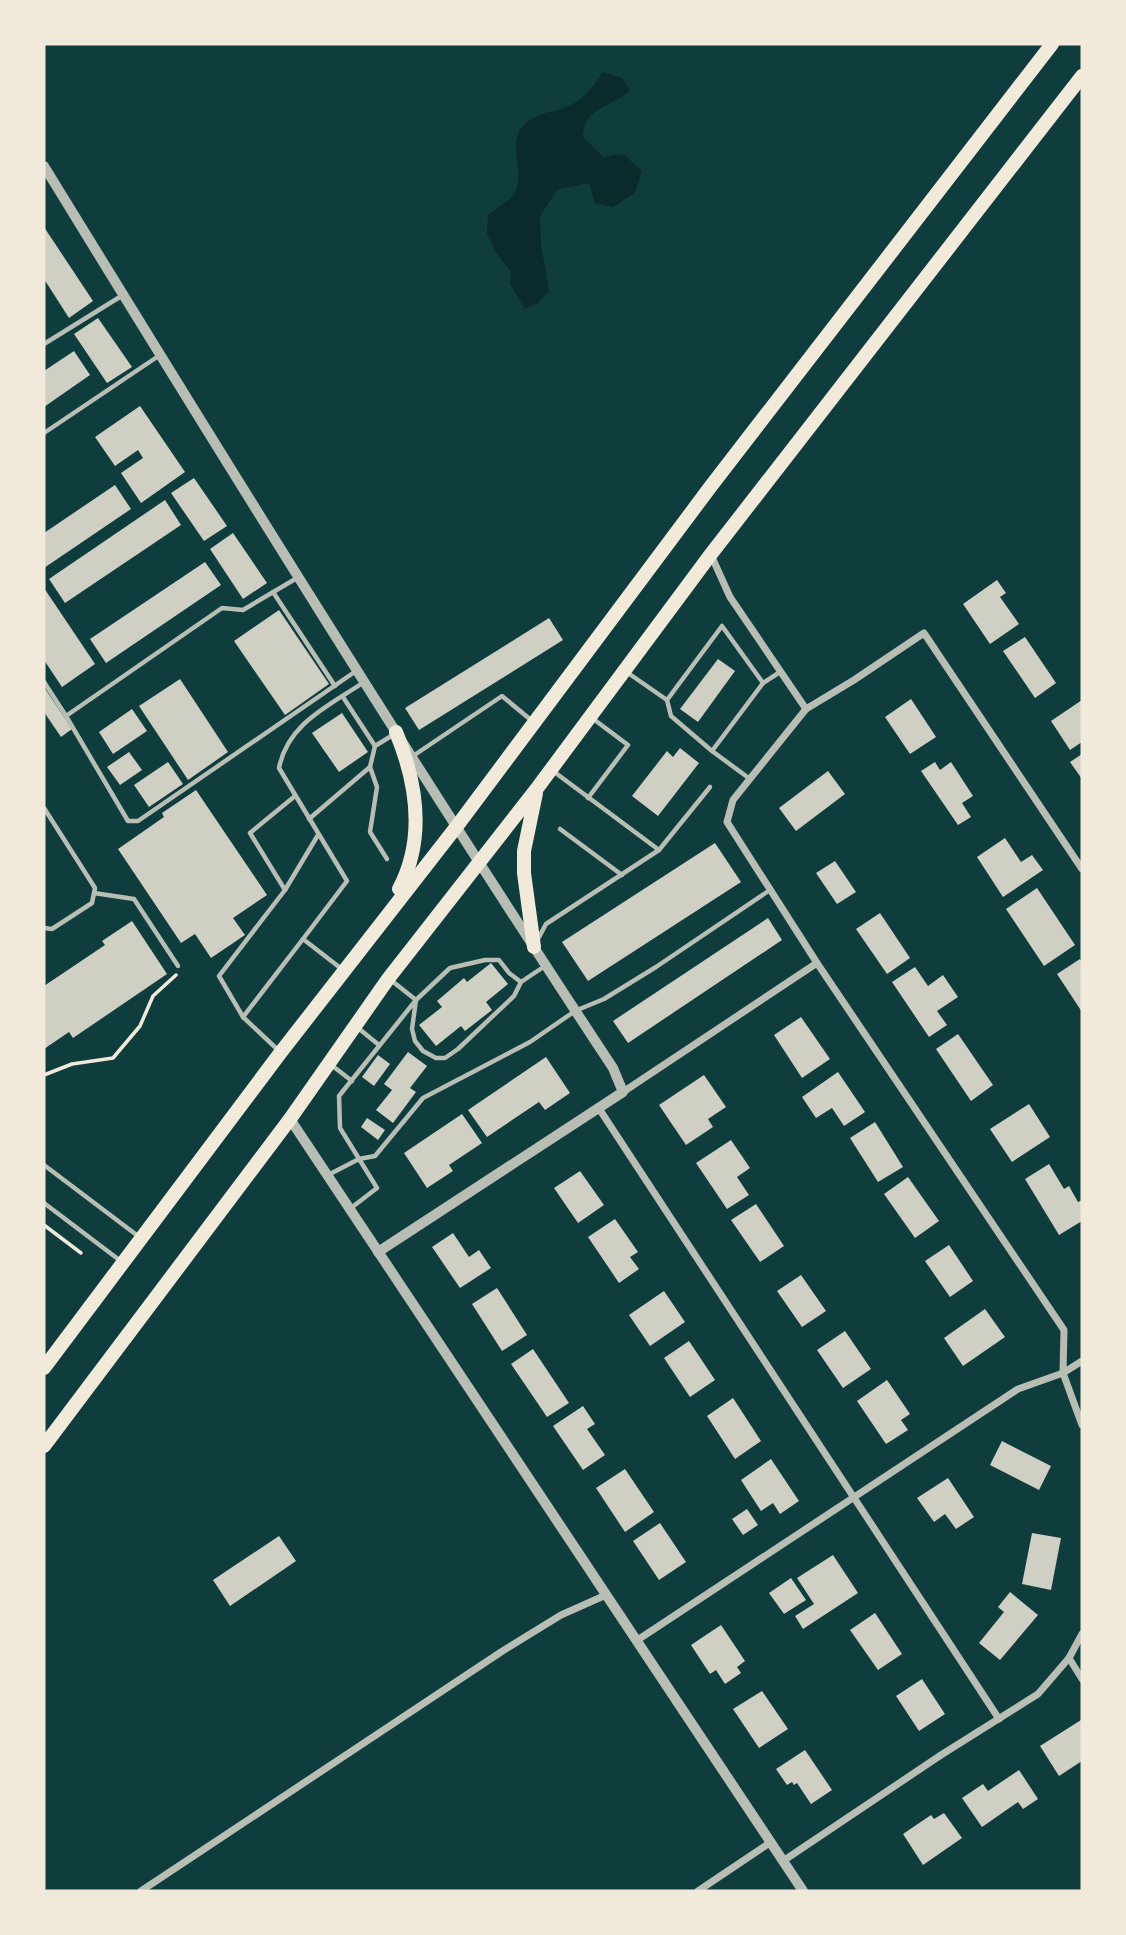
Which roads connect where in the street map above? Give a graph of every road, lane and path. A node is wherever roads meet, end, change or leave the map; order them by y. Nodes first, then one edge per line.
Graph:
1 (1052, 44) edge
2 (1082, 76) edge
3 (44, 166) edge
4 (123, 295) junction
5 (44, 344) edge
6 (160, 355) junction
7 (44, 433) edge
8 (711, 554) junction
9 (298, 577) junction
10 (273, 593) junction
11 (357, 670) junction
12 (625, 670) junction
13 (781, 671) junction
14 (44, 682) edge
15 (364, 682) junction
16 (763, 683) junction
17 (335, 686) junction
18 (342, 697) junction
19 (667, 700) junction
20 (806, 709) junction
21 (65, 716) junction
22 (590, 716) junction
23 (535, 723) junction
24 (396, 732) junction
25 (375, 747) junction
26 (712, 751) junction
27 (412, 756) junction
28 (370, 767) junction
29 (551, 770) junction
30 (750, 779) junction
31 (538, 787) junction
32 (710, 787) dead end
33 (295, 796) junction
34 (588, 798) junction
35 (44, 808) edge
36 (309, 819) junction
37 (457, 826) junction
38 (560, 829) dead end
39 (318, 835) junction
40 (659, 850) junction
41 (387, 859) dead end
42 (478, 863) junction
43 (1082, 869) edge
44 (622, 875) junction
45 (285, 890) junction
46 (770, 890) junction
47 (94, 893) junction
48 (383, 919) junction
49 (44, 928) edge
50 (303, 939) junction
51 (534, 947) junction
52 (817, 963) junction
53 (545, 965) junction
54 (178, 966) joint
55 (343, 971) junction
56 (388, 979) junction
57 (521, 982) junction
58 (416, 1000) junction
59 (575, 1011) junction
60 (243, 1017) junction
61 (356, 1027) junction
62 (379, 1045) junction
63 (281, 1052) junction
64 (330, 1064) junction
65 (44, 1075) edge
66 (352, 1081) junction
67 (623, 1092) junction
68 (598, 1107) junction
69 (290, 1119) junction
70 (359, 1159) junction
71 (44, 1165) edge
72 (327, 1175) junction
73 (44, 1203) edge
74 (349, 1209) junction
75 (44, 1225) edge
76 (142, 1238) junction
77 (378, 1252) junction
78 (80, 1253) dead end
79 (123, 1263) junction
80 (1082, 1361) edge
81 (44, 1368) edge
82 (1063, 1373) junction
83 (1082, 1425) edge
84 (44, 1446) edge
85 (854, 1498) junction
86 (606, 1595) junction
87 (1082, 1634) edge
88 (636, 1641) junction
89 (1069, 1658) junction
90 (1082, 1679) edge
91 (999, 1719) junction
92 (771, 1842) junction
93 (783, 1861) junction
94 (141, 1891) edge
95 (698, 1891) edge
96 (803, 1891) edge

1 - 23 main road
2 - 8 main road
3 - 4 street
4 - 5 lane
4 - 6 street
6 - 7 lane
6 - 9 street
8 - 12 main road
8 - 13 street
9 - 10 lane
9 - 11 street
10 - 17 lane
10 - 21 lane
11 - 15 street
11 - 17 lane
12 - 19 lane
12 - 22 main road
13 - 16 lane
13 - 20 street
14 - 21 lane
15 - 18 lane
15 - 24 street
16 - 19 lane
16 - 26 lane
17 - 21 lane
18 - 25 lane
18 - 33 lane
19 - 26 lane
20 - 30 street
20 - 43 street
22 - 29 main road
22 - 34 lane
23 - 27 lane
23 - 37 main road
24 - 25 lane
24 - 27 street
24 - 48 main road
25 - 28 lane
26 - 30 lane
27 - 37 street
28 - 36 lane
28 - 41 lane
29 - 31 main road
29 - 34 lane
30 - 46 street
31 - 42 main road
31 - 51 main road
32 - 40 lane
33 - 36 lane
33 - 45 lane
34 - 40 lane
35 - 47 lane
36 - 39 lane
37 - 42 street
37 - 48 main road
38 - 44 lane
39 - 45 lane
39 - 50 lane
40 - 44 lane
42 - 51 street
42 - 56 main road
44 - 51 lane
45 - 60 lane
46 - 52 street
46 - 59 lane
47 - 49 lane
47 - 54 lane
48 - 55 main road
50 - 55 lane
50 - 60 lane
51 - 53 street
52 - 67 street
52 - 82 street
53 - 57 lane
53 - 59 street
54 - 65 path
55 - 63 main road
56 - 58 lane
56 - 61 main road
57 - 58 lane
57 - 58 lane
58 - 62 lane
59 - 67 street
59 - 70 lane
60 - 63 lane
61 - 62 lane
61 - 64 main road
62 - 66 lane
63 - 76 main road
64 - 66 lane
64 - 69 main road
66 - 70 lane
67 - 68 street
68 - 77 street
68 - 85 street
69 - 72 street
69 - 84 main road
70 - 72 lane
70 - 74 lane
71 - 76 lane
72 - 74 street
73 - 79 lane
74 - 77 street
75 - 78 path
76 - 79 main road
77 - 86 street
79 - 81 main road
80 - 82 street
82 - 83 street
82 - 85 street
85 - 88 street
85 - 91 street
86 - 88 street
86 - 94 street
87 - 89 street
88 - 92 street
89 - 90 street
89 - 91 street
91 - 93 street
92 - 93 street
92 - 95 street
93 - 96 street

